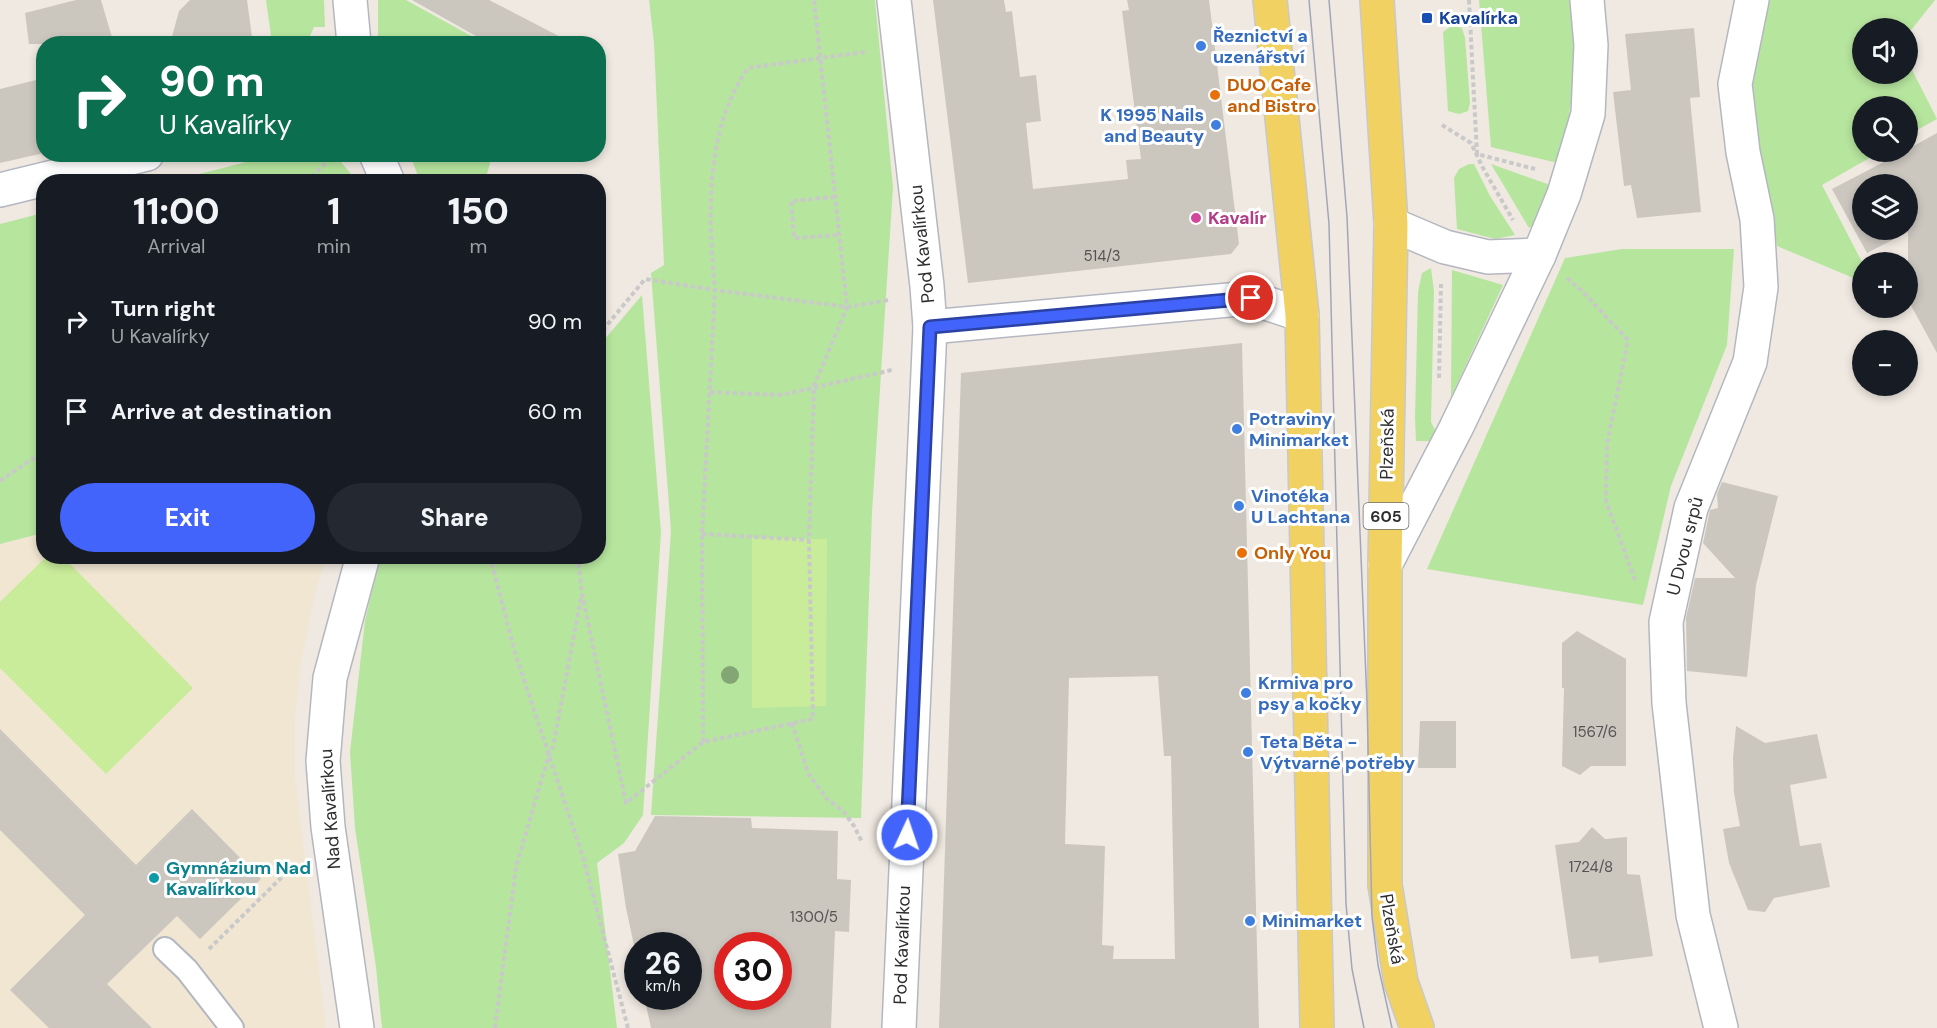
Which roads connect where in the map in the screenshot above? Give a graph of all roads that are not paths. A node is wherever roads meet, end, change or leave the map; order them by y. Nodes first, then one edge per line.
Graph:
1 (350, 0) edge
2 (894, 0) edge
3 (1270, 0) edge
4 (1377, 0) edge
5 (1587, 0) edge
6 (1752, 0) edge
7 (353, 36) edge
8 (114, 162) edge
9 (65, 174) edge
10 (36, 181) edge
11 (0, 190) edge
12 (1391, 224) junction
13 (1539, 255) junction
14 (1302, 315) junction
15 (930, 327) junction
16 (361, 564) edge
17 (1385, 565) junction
18 (165, 949) dead end
19 (232, 1028) edge
20 (357, 1028) edge
21 (899, 1028) edge
22 (1317, 1028) edge
23 (1417, 1028) edge
24 (1721, 1028) edge

1 - 7 street
2 - 15 street, Pod Kavalírkou
3 - 14 main road
4 - 12 main road, Plzeňská / 605
5 - 13 street
6 - 24 street, U Dvou srpů
8 - 9 street
10 - 11 street
12 - 13 street
12 - 17 main road, Plzeňská / 605
13 - 17 street
14 - 15 street
14 - 22 main road
15 - 21 street, Pod Kavalírkou
16 - 20 street, Nad Kavalírkou
17 - 23 main road, Plzeňská / 605
18 - 19 lane

